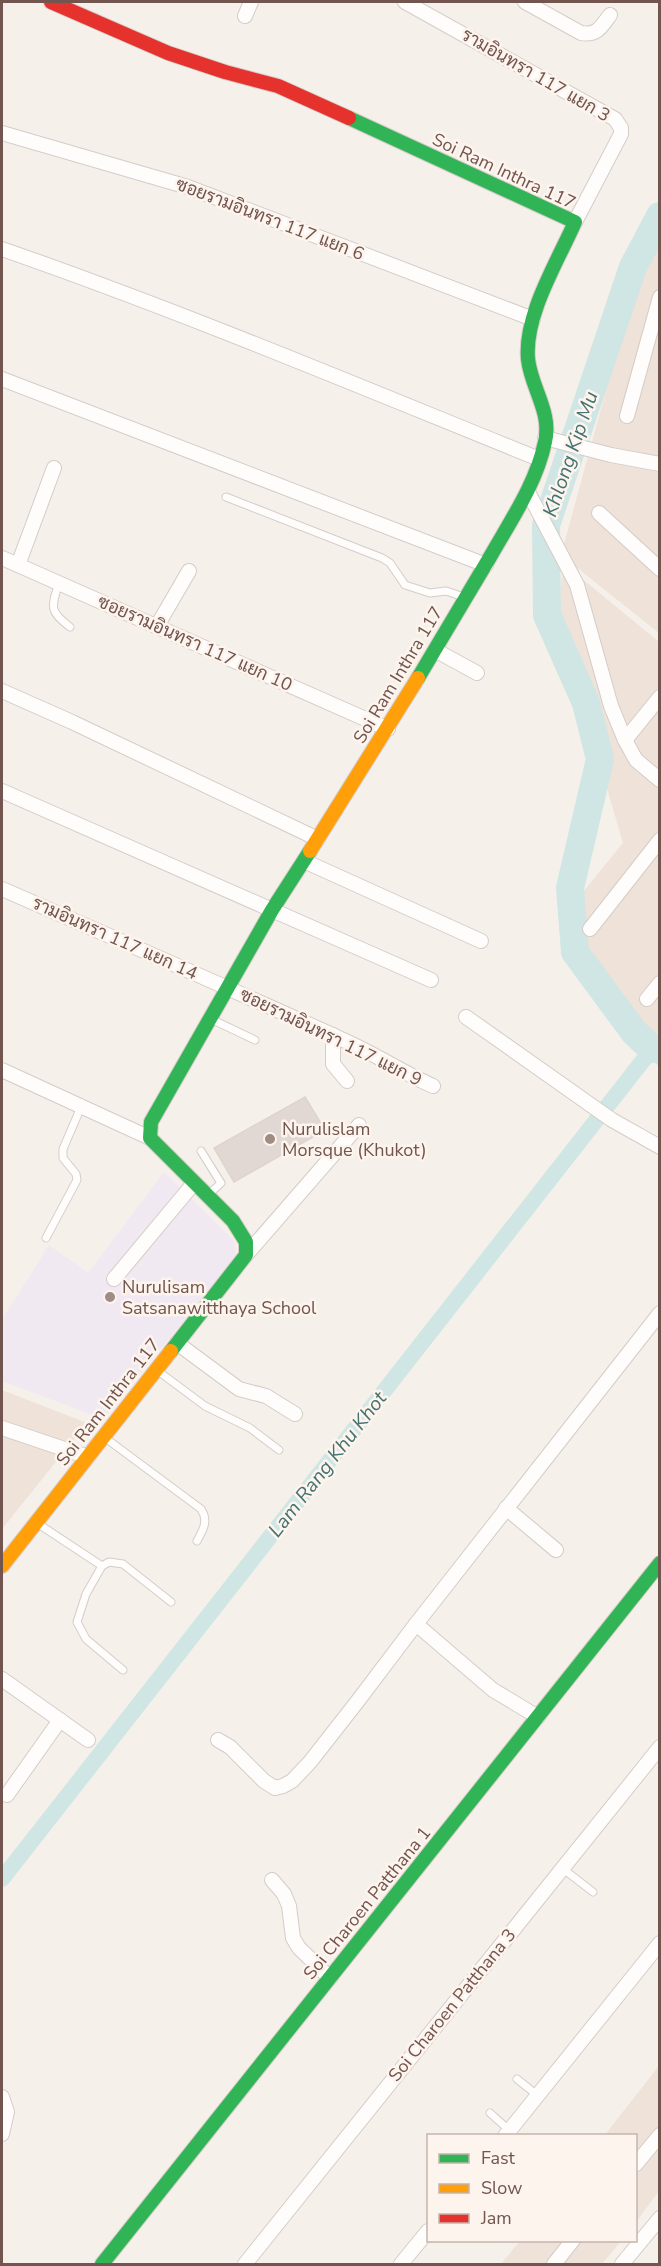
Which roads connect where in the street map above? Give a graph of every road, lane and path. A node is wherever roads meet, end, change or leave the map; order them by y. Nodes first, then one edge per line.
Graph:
1 (51, 2) edge
2 (251, 2) edge
3 (405, 2) edge
4 (525, 2) edge
5 (421, 5) edge
6 (610, 15) dead end
7 (245, 16) dead end
8 (2, 134) edge
9 (575, 222) junction
10 (2, 249) edge
11 (660, 297) edge
12 (533, 319) junction
13 (2, 379) edge
14 (627, 416) dead end
15 (545, 438) junction
16 (539, 459) junction
17 (660, 464) edge
18 (54, 468) dead end
19 (528, 492) junction
20 (226, 497) dead end
21 (599, 513) dead end
22 (2, 558) edge
23 (18, 565) junction
24 (486, 565) junction
25 (660, 569) edge
26 (189, 571) dead end
27 (59, 583) junction
28 (466, 598) junction
29 (157, 626) junction
30 (70, 627) dead end
31 (435, 650) junction
32 (477, 673) dead end
33 (2, 691) edge
34 (660, 697) edge
35 (388, 729) junction
36 (625, 741) junction
37 (660, 780) edge
38 (2, 791) edge
39 (318, 839) junction
40 (660, 840) edge
41 (304, 861) junction
42 (2, 889) edge
43 (272, 910) junction
44 (590, 929) dead end
45 (481, 940) dead end
46 (430, 980) dead end
47 (660, 983) edge
48 (229, 987) junction
49 (647, 999) dead end
50 (466, 1017) dead end
51 (211, 1019) junction
52 (333, 1035) junction
53 (255, 1040) dead end
54 (2, 1070) edge
55 (347, 1080) dead end
56 (433, 1086) dead end
57 (81, 1107) junction
58 (359, 1125) dead end
59 (150, 1138) junction
60 (660, 1147) edge
61 (201, 1152) dead end
62 (194, 1183) junction
63 (207, 1196) junction
64 (46, 1238) dead end
65 (246, 1255) junction
66 (114, 1279) dead end
67 (660, 1313) edge
68 (177, 1343) junction
69 (156, 1370) junction
70 (295, 1414) dead end
71 (2, 1428) edge
72 (104, 1437) junction
73 (279, 1450) dead end
74 (88, 1457) junction
75 (506, 1508) junction
76 (37, 1523) junction
77 (197, 1541) dead end
78 (556, 1550) dead end
79 (660, 1563) edge
80 (2, 1566) edge
81 (102, 1566) junction
82 (171, 1602) dead end
83 (416, 1624) junction
84 (123, 1670) dead end
85 (2, 1679) edge
86 (538, 1717) junction
87 (60, 1720) junction
88 (88, 1740) dead end
89 (218, 1740) dead end
90 (660, 1747) edge
91 (7, 1795) dead end
92 (562, 1868) junction
93 (272, 1880) dead end
94 (593, 1892) dead end
95 (660, 1943) edge
96 (330, 1978) junction
97 (517, 2079) dead end
98 (537, 2096) junction
99 (2, 2097) edge
100 (490, 2113) dead end
101 (507, 2133) edge
102 (2, 2134) edge
103 (660, 2135) edge
104 (637, 2163) edge
105 (660, 2218) edge
106 (427, 2233) edge
107 (572, 2242) edge
108 (102, 2265) edge
109 (245, 2265) edge
110 (401, 2265) edge
111 (554, 2265) edge
112 (622, 2265) edge

1 - 9 street, Soi Ram Inthra 117
2 - 7 street
3 - 5 street, รามอินทรา 117 แยก 3
4 - 6 street
5 - 9 street, รามอินทรา 117 แยก 3
8 - 12 street, ซอยรามอินทรา 117 แยก 6
9 - 12 street, Soi Ram Inthra 117
10 - 16 street
11 - 14 street
12 - 15 street, Soi Ram Inthra 117
13 - 24 street
15 - 16 street, Soi Ram Inthra 117
15 - 17 street
16 - 19 street, Soi Ram Inthra 117
18 - 23 street
19 - 24 street, Soi Ram Inthra 117
19 - 36 street
20 - 28 lane
21 - 25 street
22 - 23 street, ซอยรามอินทรา 117 แยก 10
23 - 27 street, ซอยรามอินทรา 117 แยก 10
24 - 28 street, Soi Ram Inthra 117
26 - 29 street
27 - 29 street, ซอยรามอินทรา 117 แยก 10
27 - 30 lane
28 - 31 street, Soi Ram Inthra 117
29 - 35 street, ซอยรามอินทรา 117 แยก 10
31 - 32 street
31 - 35 street, Soi Ram Inthra 117
33 - 39 street
34 - 36 street
35 - 39 street, Soi Ram Inthra 117
36 - 37 street
38 - 43 street
39 - 41 street, Soi Ram Inthra 117
40 - 44 street
41 - 43 street, Soi Ram Inthra 117
41 - 45 street
42 - 48 street, รามอินทรา 117 แยก 14
43 - 46 street
43 - 48 street, Soi Ram Inthra 117
47 - 49 street
48 - 51 street, Soi Ram Inthra 117
48 - 52 street, ซอยรามอินทรา 117 แยก 9
50 - 60 street
51 - 53 lane
51 - 59 street, Soi Ram Inthra 117
52 - 55 street
52 - 56 street, ซอยรามอินทรา 117 แยก 9
54 - 57 street
57 - 59 street
57 - 64 lane
58 - 65 street
59 - 62 street
61 - 63 lane
62 - 63 street
62 - 66 street
63 - 65 street
65 - 68 street, Soi Ram Inthra 117
67 - 75 street
68 - 69 street, Soi Ram Inthra 117
68 - 70 street
69 - 72 street, Soi Ram Inthra 117
69 - 73 lane
71 - 74 street
72 - 74 street, Soi Ram Inthra 117
72 - 77 lane
74 - 76 street, Soi Ram Inthra 117
75 - 78 street
75 - 83 street
76 - 80 street, Soi Ram Inthra 117
76 - 81 lane
79 - 86 street, Soi Charoen Patthana 1
81 - 82 lane
81 - 84 lane
83 - 86 street
83 - 89 street
85 - 87 street
86 - 96 street, Soi Charoen Patthana 1
87 - 88 street
87 - 91 street
90 - 92 street, Soi Charoen Patthana 3
92 - 94 lane
92 - 109 street, Soi Charoen Patthana 3
93 - 96 street
95 - 98 street
96 - 108 street, Soi Charoen Patthana 1
97 - 98 lane
98 - 101 street
99 - 102 street
100 - 101 lane
103 - 104 street
105 - 112 street
106 - 110 street
107 - 111 street

